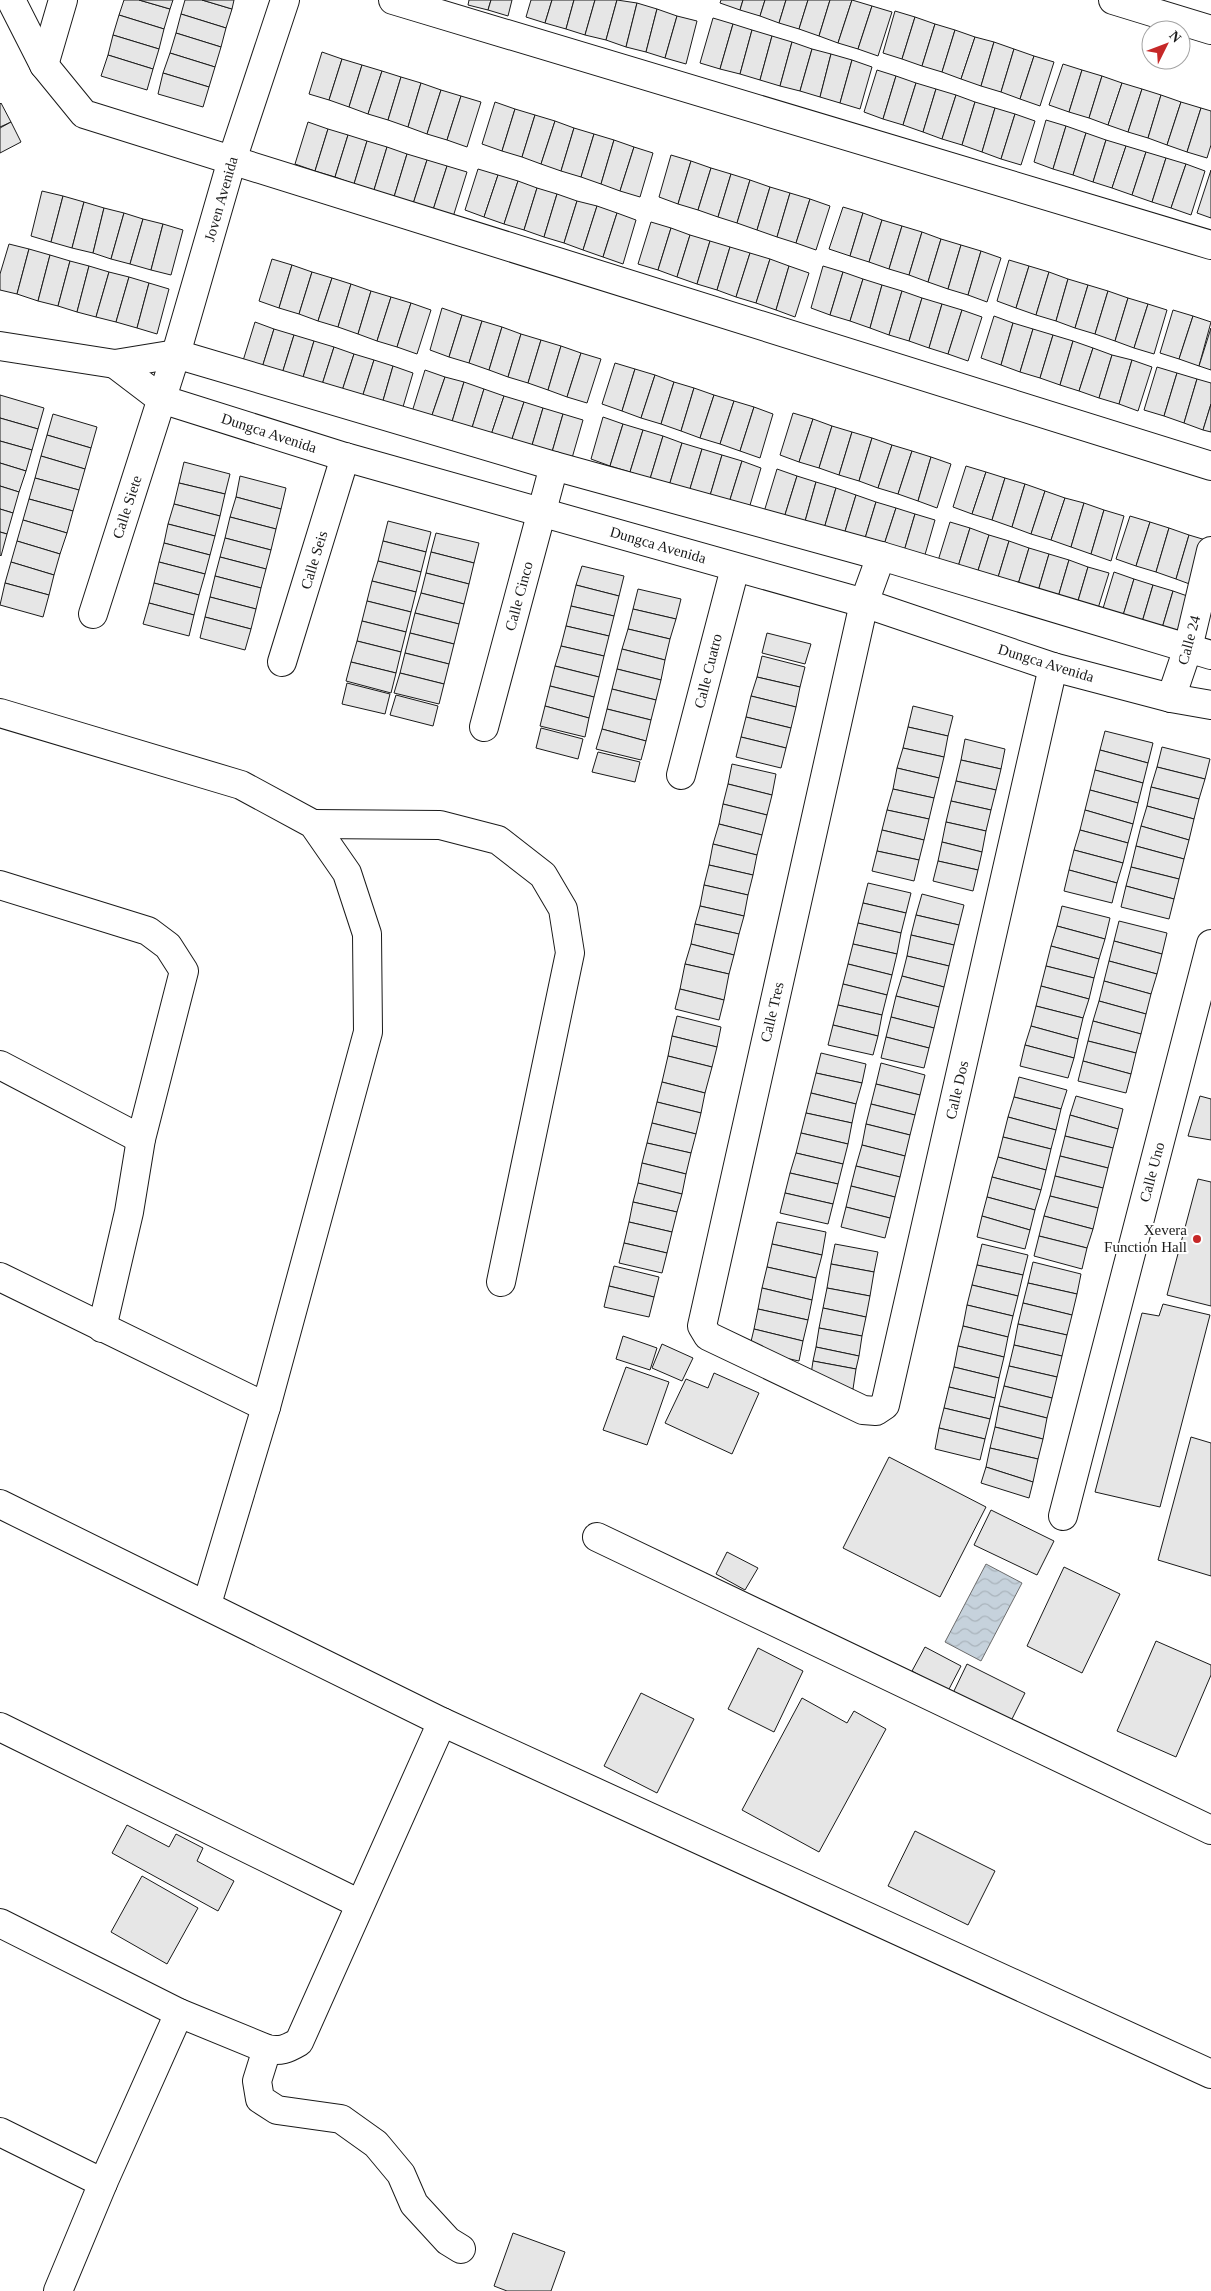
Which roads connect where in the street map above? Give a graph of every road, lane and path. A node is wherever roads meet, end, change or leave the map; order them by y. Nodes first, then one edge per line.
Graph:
1 (11, 0) edge
2 (63, 0) edge
3 (285, 0) edge
4 (393, 0) edge
5 (1113, 0) edge
6 (1211, 30) edge
7 (44, 65) junction
8 (232, 160) junction
9 (1211, 246) edge
10 (0, 346) edge
11 (176, 354) junction
12 (115, 364) junction
13 (161, 399) junction
14 (345, 457) junction
15 (554, 466) junction
16 (1211, 466) edge
17 (542, 511) junction
18 (1211, 551) edge
19 (881, 556) junction
20 (735, 568) junction
21 (864, 603) junction
22 (93, 614) dead end
23 (1200, 652) edge
24 (282, 662) dead end
25 (1053, 667) junction
26 (1171, 698) junction
27 (1211, 705) edge
28 (0, 713) edge
29 (484, 727) dead end
30 (681, 775) dead end
31 (313, 824) junction
32 (0, 885) edge
33 (1211, 944) edge
34 (0, 1065) edge
35 (141, 1139) junction
36 (0, 1277) edge
37 (501, 1282) dead end
38 (102, 1328) junction
39 (786, 1373) joint
40 (266, 1407) junction
41 (0, 1504) edge
42 (1063, 1516) dead end
43 (597, 1537) dead end
44 (207, 1604) junction
45 (442, 1722) junction
46 (0, 1727) edge
47 (1211, 1830) edge
48 (360, 1904) junction
49 (0, 1923) edge
50 (179, 2013) junction
51 (267, 2049) junction
52 (1211, 2074) edge
53 (0, 2132) edge
54 (102, 2183) junction
55 (461, 2249) dead end
56 (58, 2291) edge

1 - 7 street
2 - 7 street
3 - 8 street, Joven Avenida
4 - 9 street
5 - 6 street
7 - 8 street
8 - 11 street, Joven Avenida
8 - 16 street
10 - 12 street, Dungca Avenida
11 - 12 street, Dungca Avenida
11 - 13 street, Joven Avenida
11 - 15 street, Dungca Avenida
12 - 13 street, Dungca Avenida
13 - 14 street, Dungca Avenida
13 - 22 street, Calle Siete
14 - 17 street, Dungca Avenida
14 - 24 street, Calle Seis
15 - 17 street, Calle Cinco
15 - 19 street, Dungca Avenida
17 - 20 street, Dungca Avenida
17 - 29 street, Calle Cinco
18 - 23 street, Calle 24
19 - 21 street, Calle Tres
19 - 23 street, Dungca Avenida
20 - 21 street, Dungca Avenida
20 - 30 street, Calle Cuatro
21 - 25 street, Dungca Avenida
21 - 39 street, Calle Tres
23 - 26 street, Calle 24
25 - 26 street, Dungca Avenida
25 - 39 street, Calle Dos
26 - 27 street, Dungca Avenida
28 - 31 street
31 - 37 street
31 - 40 street
32 - 35 street
33 - 42 street, Calle Uno
34 - 35 street
35 - 38 street
36 - 38 street
38 - 40 street
40 - 44 street
41 - 44 street
43 - 47 street
44 - 45 street
45 - 48 street
45 - 52 street
46 - 48 street
48 - 51 street
49 - 50 street
50 - 51 street
50 - 54 street
51 - 55 street
53 - 54 street
54 - 56 street

